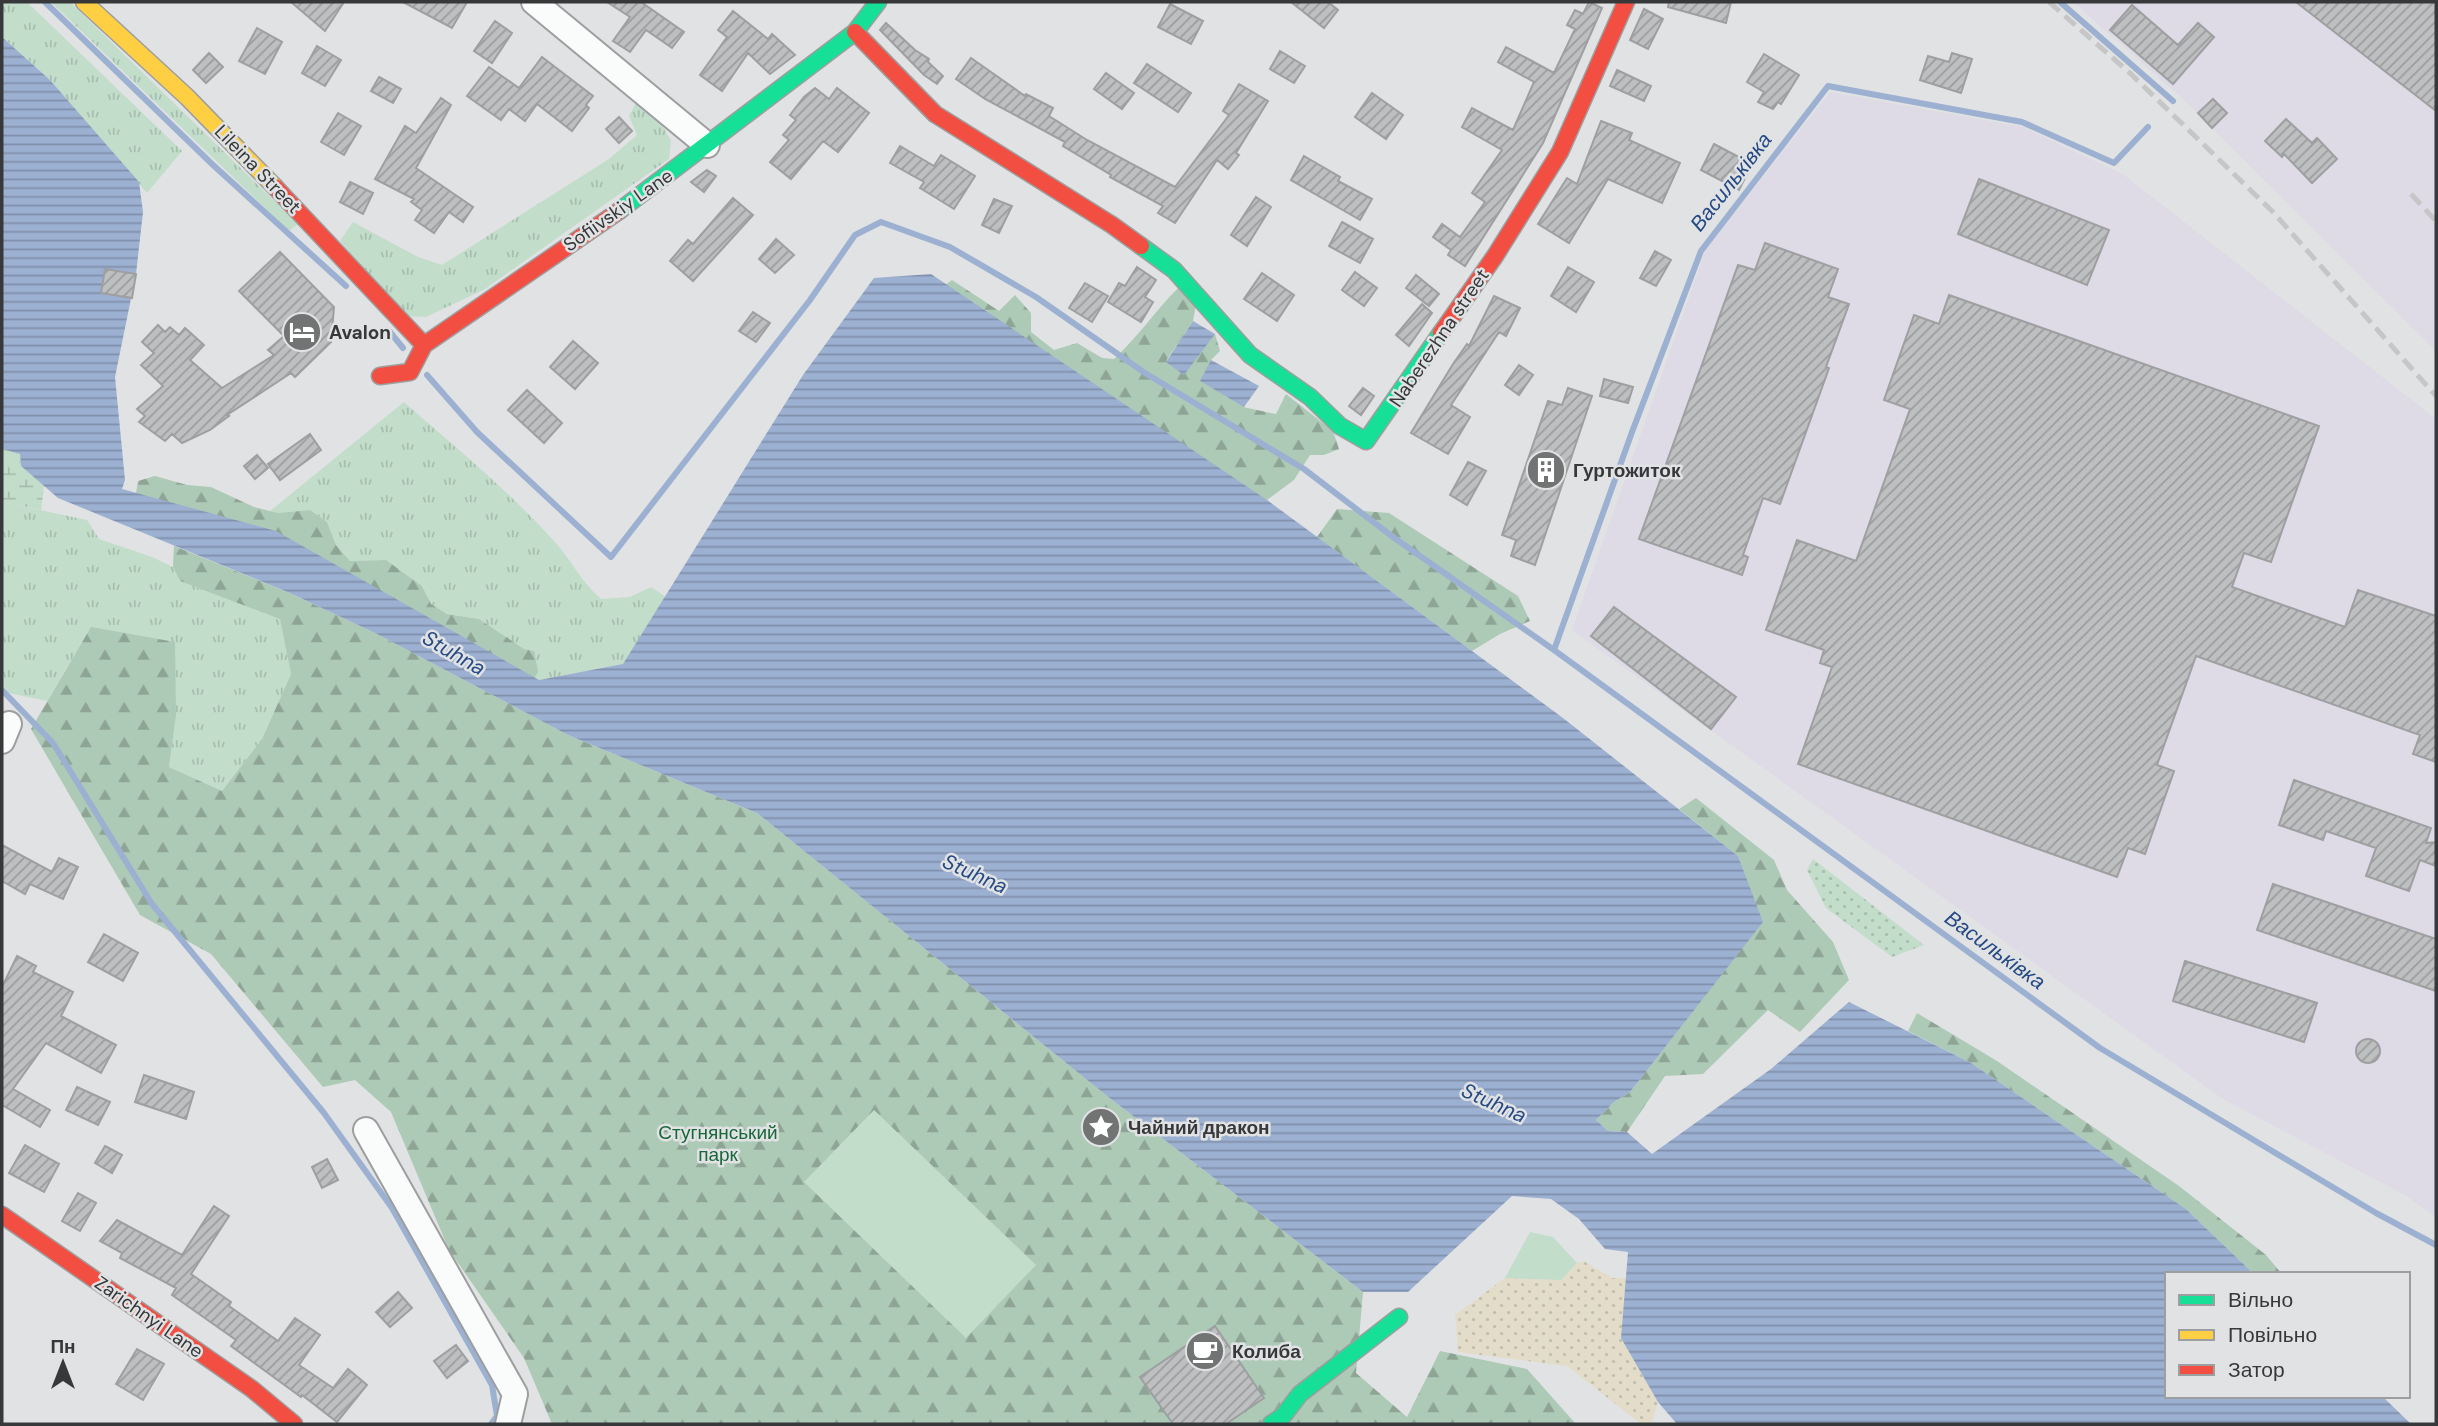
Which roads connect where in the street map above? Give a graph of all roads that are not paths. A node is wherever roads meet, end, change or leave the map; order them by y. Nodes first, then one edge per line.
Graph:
1 (84, 2) edge
2 (534, 2) edge
3 (878, 2) edge
4 (1626, 2) edge
5 (855, 32) junction
6 (707, 145) junction
7 (424, 345) junction
8 (380, 376) dead end
9 (366, 1130) dead end
10 (2, 1215) edge
11 (1399, 1317) dead end
12 (294, 1424) edge
13 (508, 1424) edge
14 (1271, 1424) edge

1 - 7 street, Lileina Street
2 - 6 street
3 - 5 street, Sofiivskiy Lane
4 - 5 street, Naberezhna street
5 - 6 street, Sofiivskiy Lane
6 - 7 street, Sofiivskiy Lane
7 - 8 street, Sofiivskiy Lane
9 - 13 street
10 - 12 street, Zarichnyi Lane
11 - 14 street

